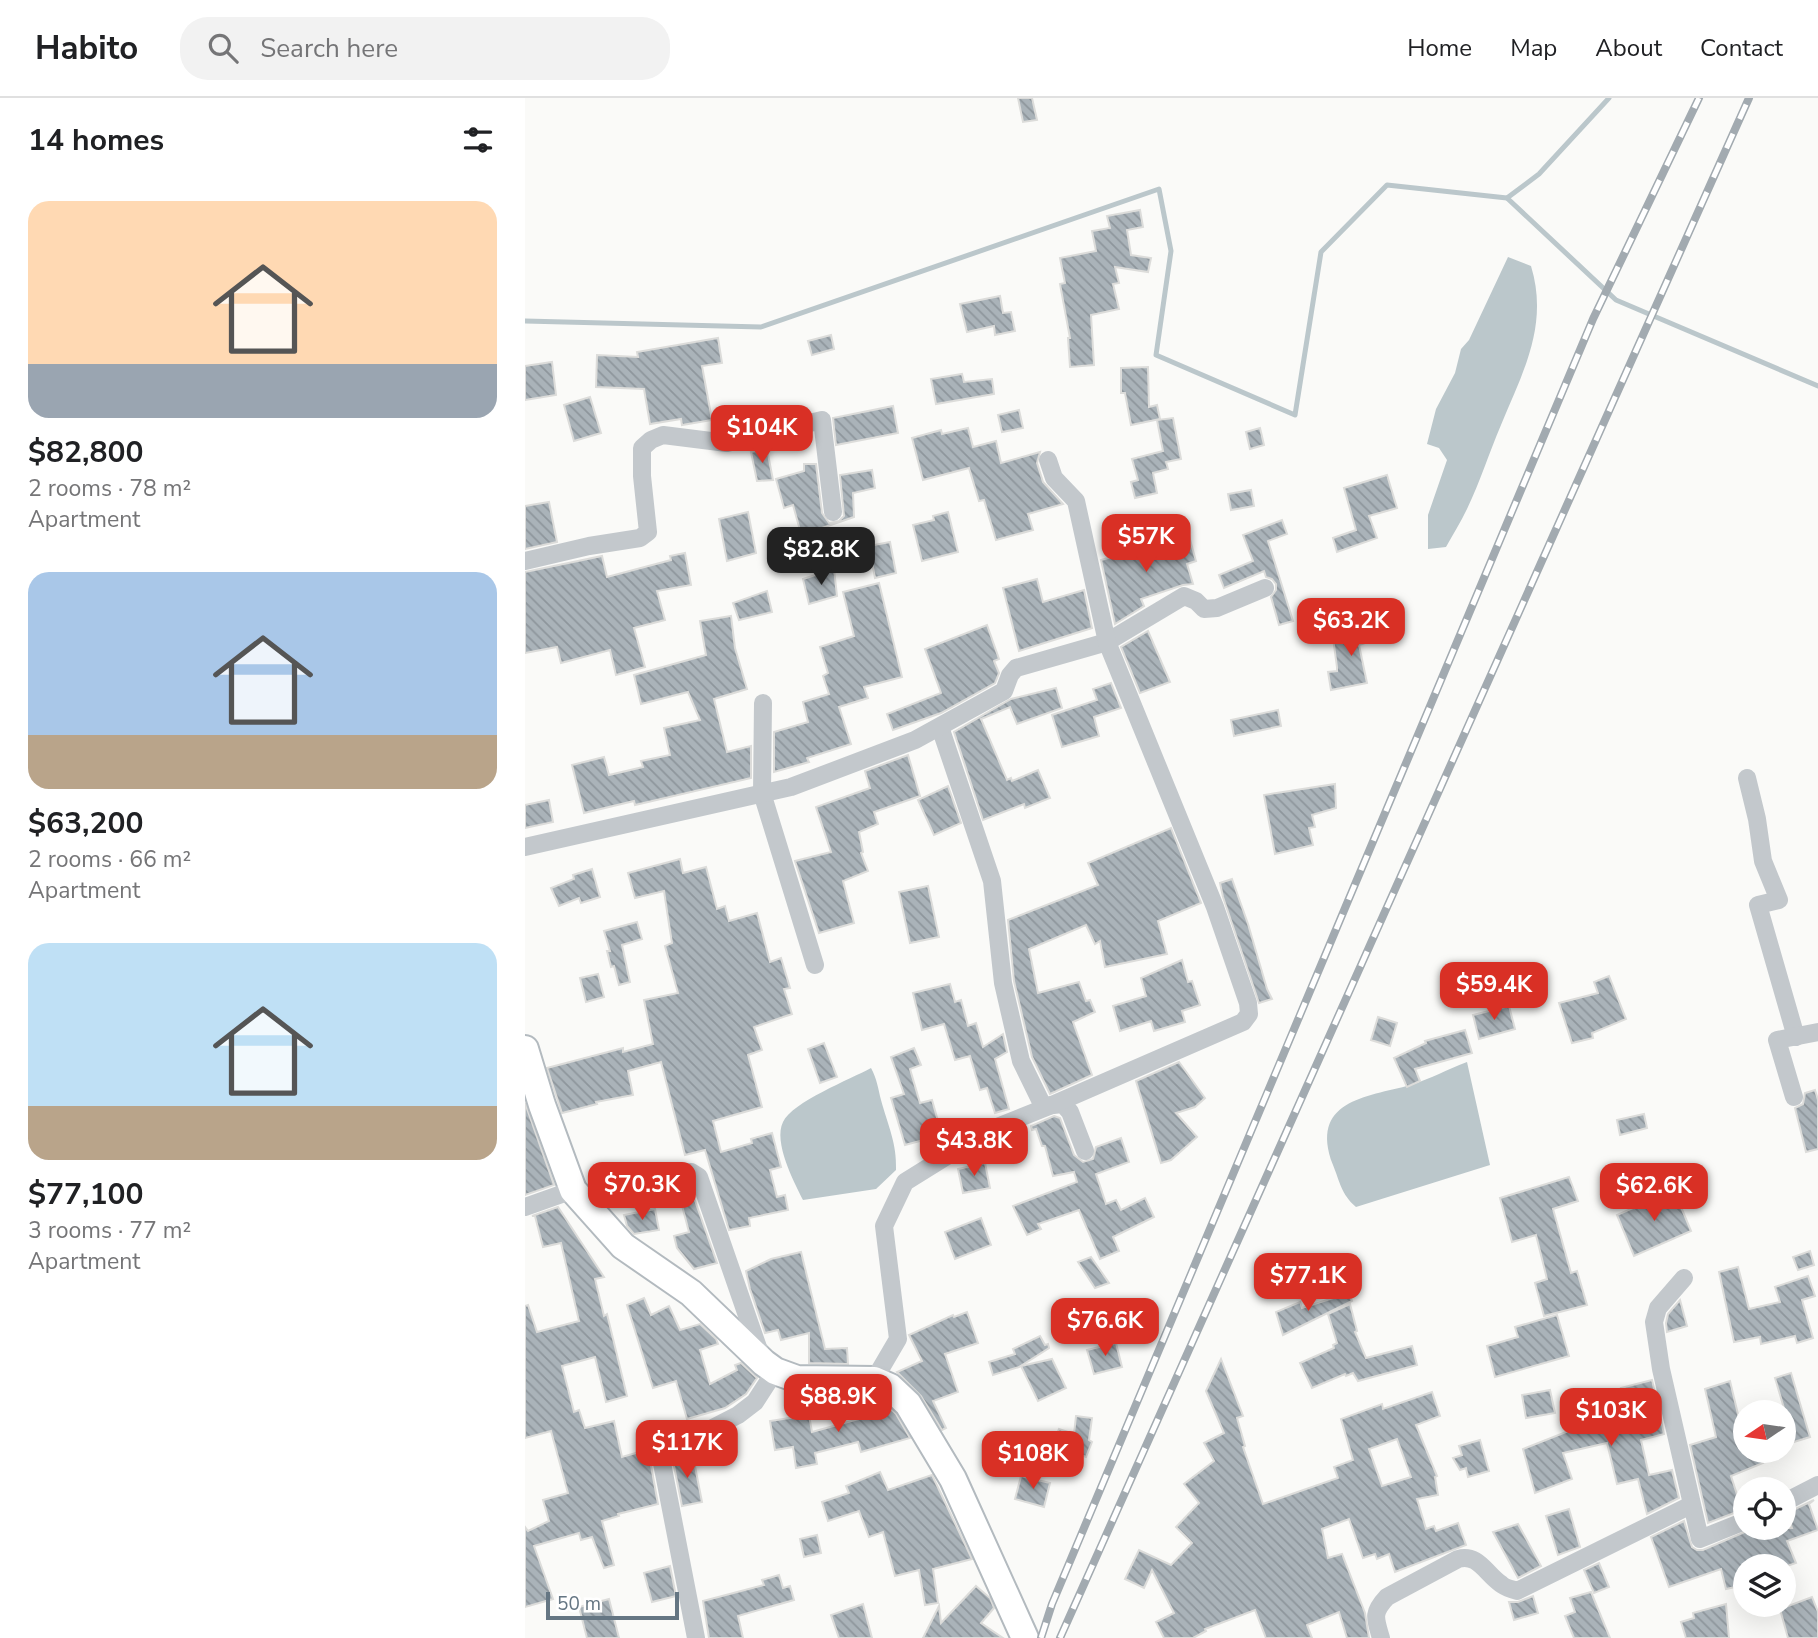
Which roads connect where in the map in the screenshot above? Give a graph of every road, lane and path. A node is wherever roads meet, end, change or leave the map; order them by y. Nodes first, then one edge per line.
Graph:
1 (1048, 460) dead end
2 (833, 512) dead end
3 (525, 561) edge
4 (1265, 588) dead end
5 (1107, 642) junction
6 (763, 703) dead end
7 (940, 727) junction
8 (1747, 778) dead end
9 (762, 793) junction
10 (525, 847) edge
11 (815, 965) dead end
12 (1818, 1032) edge
13 (1796, 1037) junction
14 (525, 1049) edge
15 (1794, 1097) dead end
16 (1052, 1105) junction
17 (1085, 1151) dead end
18 (577, 1195) junction
19 (525, 1206) edge
20 (1684, 1278) dead end
21 (769, 1367) junction
22 (874, 1380) junction
23 (1818, 1485) edge
24 (1796, 1496) edge
25 (1692, 1505) junction
26 (1733, 1526) edge
27 (696, 1638) edge
28 (1025, 1638) edge
29 (1381, 1638) edge

1 - 5 street
2 - 3 street
4 - 5 street
5 - 7 street
5 - 16 street
6 - 9 street
7 - 9 street
7 - 16 street
8 - 13 street
9 - 10 street
9 - 11 street
12 - 13 street
13 - 15 street
14 - 18 main road
16 - 17 street
16 - 22 street
18 - 19 street
18 - 21 main road
18 - 21 street
20 - 25 street
21 - 22 main road
21 - 27 street
22 - 28 main road
23 - 24 street
25 - 26 street
25 - 29 street

